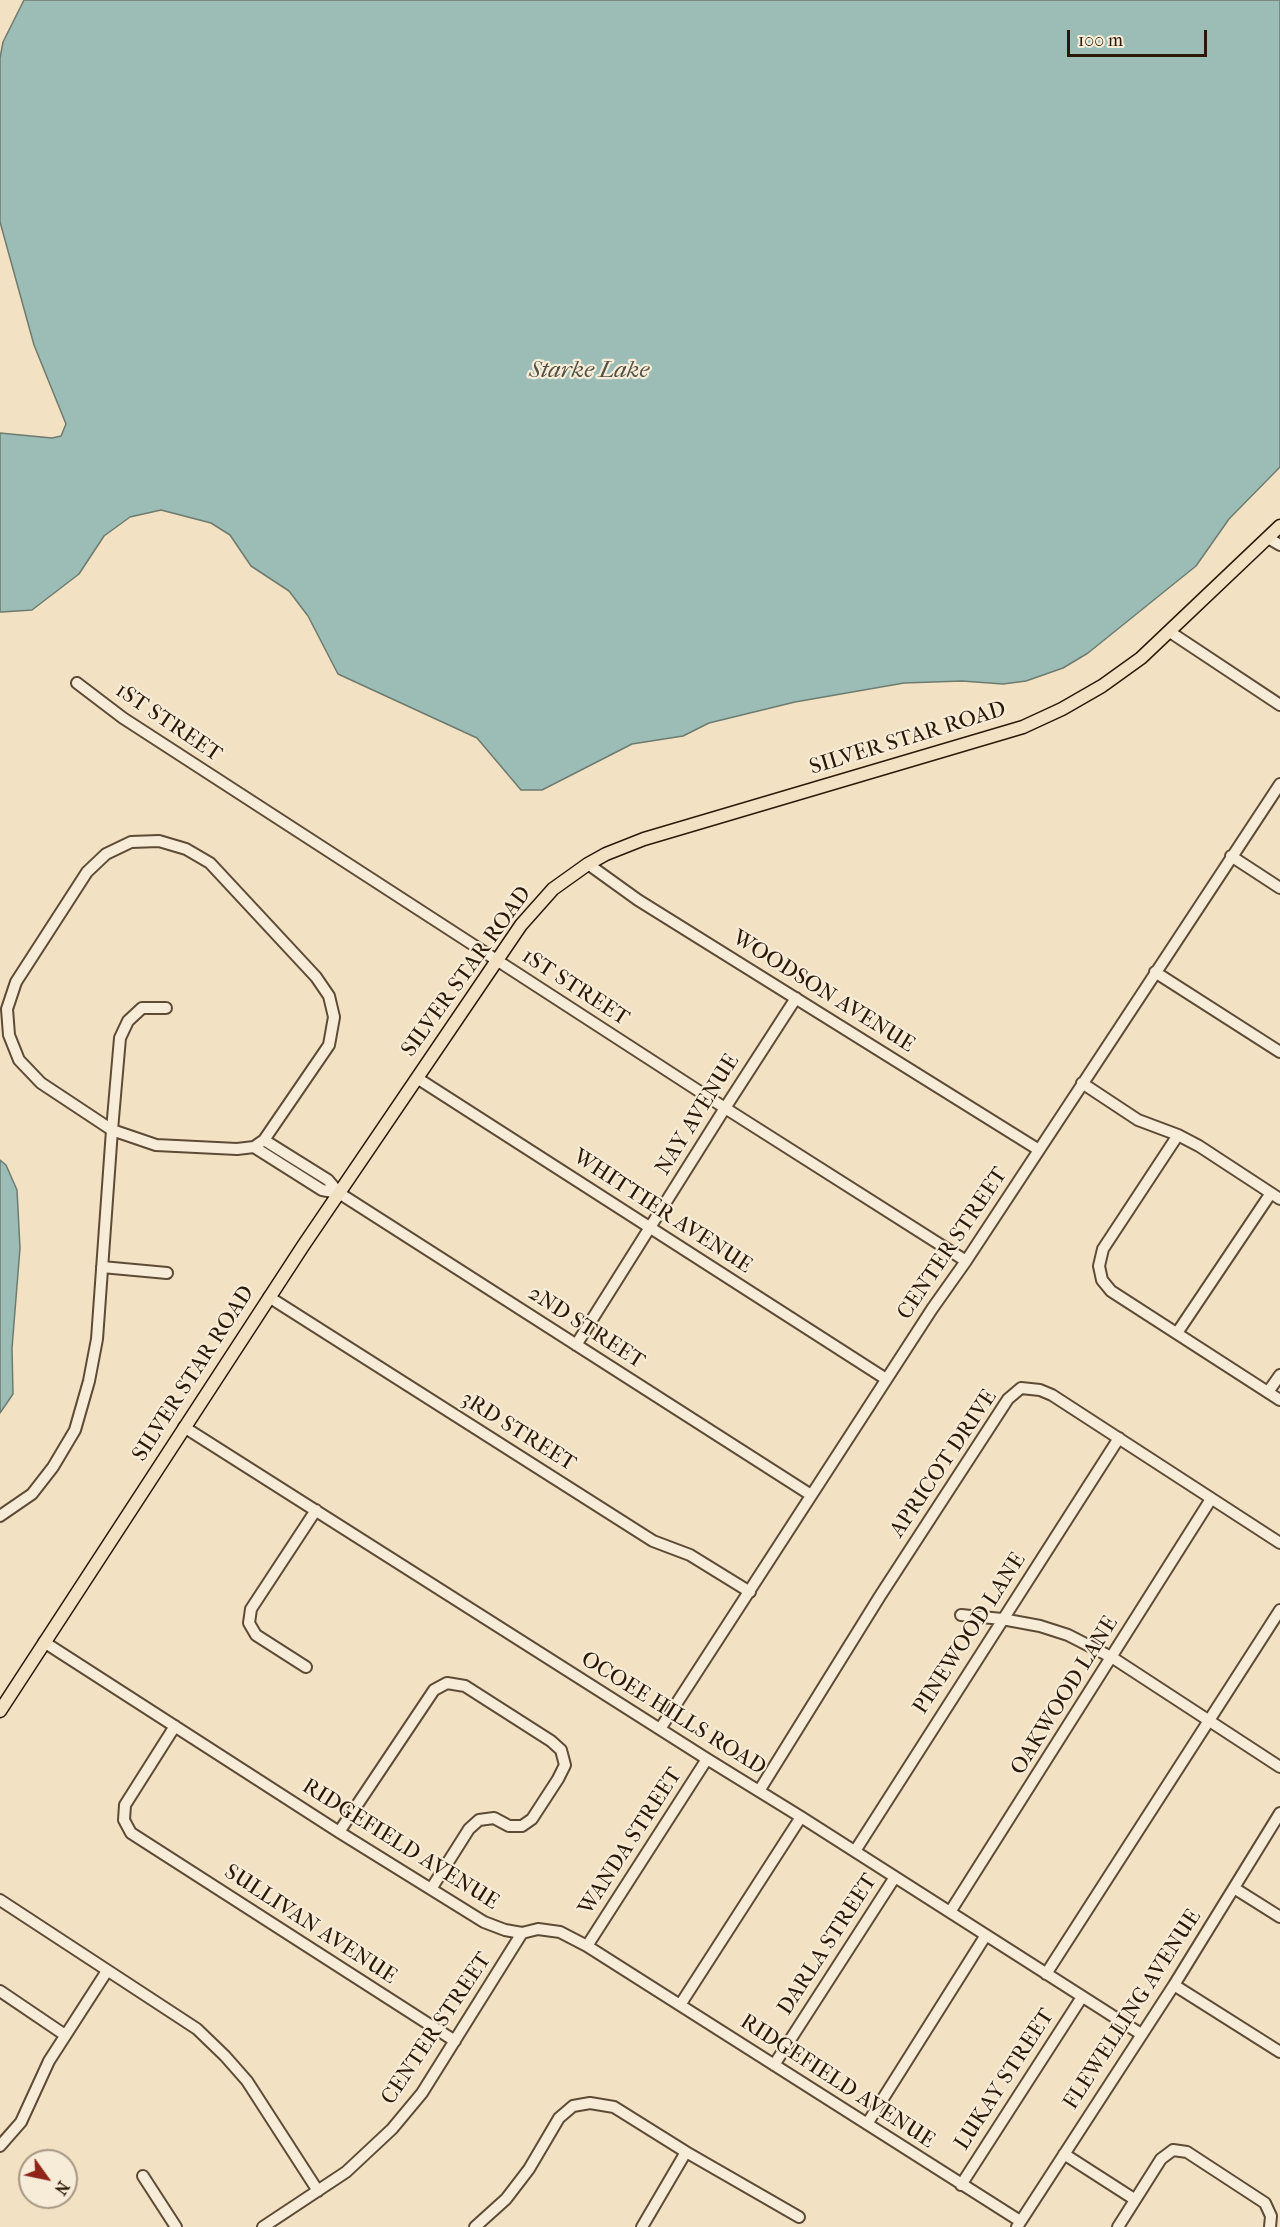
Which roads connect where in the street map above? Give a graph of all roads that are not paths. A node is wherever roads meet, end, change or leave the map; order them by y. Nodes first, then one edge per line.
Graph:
1 (1280, 526) edge
2 (1268, 538) junction
3 (1280, 545) edge
4 (1170, 632) junction
5 (77, 683) dead end
6 (1280, 705) edge
7 (1280, 784) edge
8 (1231, 856) junction
9 (588, 864) junction
10 (1280, 888) edge
11 (497, 960) junction
12 (1155, 972) junction
13 (796, 998) junction
14 (166, 1008) dead end
15 (1280, 1052) edge
16 (417, 1078) junction
17 (1082, 1083) junction
18 (724, 1108) junction
19 (112, 1130) junction
20 (1179, 1135) junction
21 (264, 1140) junction
22 (254, 1147) junction
23 (1039, 1150) junction
24 (339, 1193) junction
25 (1275, 1196) edge
26 (650, 1228) junction
27 (966, 1261) junction
28 (102, 1267) junction
29 (167, 1273) dead end
30 (269, 1298) junction
31 (1177, 1333) junction
32 (576, 1345) junction
33 (1280, 1375) edge
34 (886, 1379) junction
35 (1268, 1392) junction
36 (1280, 1400) edge
37 (184, 1427) junction
38 (1119, 1438) junction
39 (811, 1495) junction
40 (1211, 1500) junction
41 (316, 1510) junction
42 (0, 1516) edge
43 (1280, 1543) edge
44 (750, 1592) junction
45 (1280, 1610) edge
46 (961, 1616) dead end
47 (1002, 1619) junction
48 (44, 1642) junction
49 (1113, 1658) junction
50 (306, 1667) dead end
51 (0, 1711) edge
52 (1209, 1720) junction
53 (175, 1726) junction
54 (660, 1729) junction
55 (707, 1759) junction
56 (1280, 1767) edge
57 (759, 1791) junction
58 (1280, 1813) edge
59 (801, 1816) junction
60 (339, 1832) junction
61 (855, 1851) junction
62 (895, 1877) junction
63 (431, 1888) junction
64 (1234, 1888) junction
65 (0, 1900) edge
66 (950, 1912) junction
67 (1280, 1917) edge
68 (522, 1933) junction
69 (986, 1935) junction
70 (587, 1946) junction
71 (107, 1971) junction
72 (1046, 1974) junction
73 (1174, 1985) junction
74 (0, 1991) edge
75 (1082, 1997) junction
76 (680, 2005) junction
77 (1141, 2034) junction
78 (65, 2035) junction
79 (455, 2041) junction
80 (1280, 2052) edge
81 (774, 2065) junction
82 (867, 2124) junction
83 (0, 2146) edge
84 (686, 2152) junction
85 (1064, 2154) junction
86 (143, 2176) dead end
87 (961, 2185) junction
88 (318, 2191) junction
89 (1134, 2199) junction
90 (800, 2217) dead end
91 (1018, 2224) edge
92 (176, 2227) edge
93 (263, 2227) edge
94 (475, 2227) edge
95 (642, 2227) edge
96 (1118, 2227) edge
97 (1270, 2227) edge

1 - 2 main road, SILVER STAR ROAD
2 - 3 street
2 - 4 main road, SILVER STAR ROAD
4 - 6 street
4 - 9 main road, SILVER STAR ROAD
5 - 11 street, 1ST STREET
7 - 8 street, CENTER STREET
8 - 10 street
8 - 12 street, CENTER STREET
9 - 11 main road, SILVER STAR ROAD
9 - 13 street, WOODSON AVENUE
11 - 16 main road, SILVER STAR ROAD
11 - 18 street, 1ST STREET
12 - 15 street
12 - 17 street, CENTER STREET
13 - 18 street, NAY AVENUE
13 - 23 street, WOODSON AVENUE
14 - 19 street
16 - 24 main road, SILVER STAR ROAD
16 - 26 street, WHITTIER AVENUE
17 - 20 street
17 - 23 street, CENTER STREET
18 - 26 street, NAY AVENUE
18 - 27 street, 1ST STREET
19 - 21 street
19 - 22 street
19 - 28 street
20 - 25 street
20 - 31 street
21 - 22 street
21 - 24 street
22 - 24 street
23 - 27 street, CENTER STREET
24 - 30 main road, SILVER STAR ROAD
24 - 32 street, 2ND STREET
25 - 31 street
26 - 32 street, NAY AVENUE
26 - 34 street, WHITTIER AVENUE
27 - 34 street, CENTER STREET
28 - 29 street
28 - 42 street
30 - 37 main road, SILVER STAR ROAD
30 - 44 street, 3RD STREET
31 - 35 street
32 - 39 street, 2ND STREET
33 - 35 street
34 - 39 street, CENTER STREET
35 - 36 street
37 - 41 street, OCOEE HILLS ROAD
37 - 48 main road, SILVER STAR ROAD
38 - 40 street, APRICOT DRIVE
38 - 47 street, PINEWOOD LANE
38 - 57 street, APRICOT DRIVE
39 - 44 street, CENTER STREET
40 - 43 street, APRICOT DRIVE
40 - 49 street, OAKWOOD LANE
41 - 50 street
41 - 54 street, OCOEE HILLS ROAD
44 - 54 street, CENTER STREET
45 - 52 street
46 - 47 street
47 - 49 street
47 - 61 street, PINEWOOD LANE
48 - 51 main road, SILVER STAR ROAD
48 - 53 street, RIDGEFIELD AVENUE
49 - 52 street
49 - 66 street, OAKWOOD LANE
52 - 56 street
52 - 72 street
53 - 60 street, RIDGEFIELD AVENUE
53 - 79 street, SULLIVAN AVENUE
54 - 55 street, OCOEE HILLS ROAD
55 - 57 street, OCOEE HILLS ROAD
55 - 70 street, WANDA STREET
57 - 59 street, OCOEE HILLS ROAD
58 - 64 street, FLEWELLING AVENUE
59 - 61 street, OCOEE HILLS ROAD
59 - 76 street
60 - 63 street, RIDGEFIELD AVENUE
60 - 63 street
61 - 62 street, OCOEE HILLS ROAD
62 - 66 street, OCOEE HILLS ROAD
62 - 81 street, DARLA STREET
63 - 68 street, RIDGEFIELD AVENUE
64 - 67 street
64 - 73 street, FLEWELLING AVENUE
65 - 71 street
66 - 69 street, OCOEE HILLS ROAD
68 - 70 street, RIDGEFIELD AVENUE
68 - 79 street, CENTER STREET
69 - 72 street, OCOEE HILLS ROAD
69 - 82 street
70 - 76 street, RIDGEFIELD AVENUE
71 - 78 street
71 - 88 street
72 - 75 street, OCOEE HILLS ROAD
73 - 77 street, FLEWELLING AVENUE
73 - 80 street
74 - 78 street
75 - 77 street, OCOEE HILLS ROAD
75 - 87 street, LUKAY STREET
76 - 81 street, RIDGEFIELD AVENUE
77 - 85 street, FLEWELLING AVENUE
78 - 83 street
79 - 88 street, CENTER STREET
81 - 82 street, RIDGEFIELD AVENUE
82 - 87 street, RIDGEFIELD AVENUE
84 - 90 street
84 - 94 street
84 - 95 street
85 - 89 street
85 - 91 street, FLEWELLING AVENUE
86 - 92 street
87 - 91 street, RIDGEFIELD AVENUE
88 - 93 street, CENTER STREET
89 - 96 street
89 - 97 street

